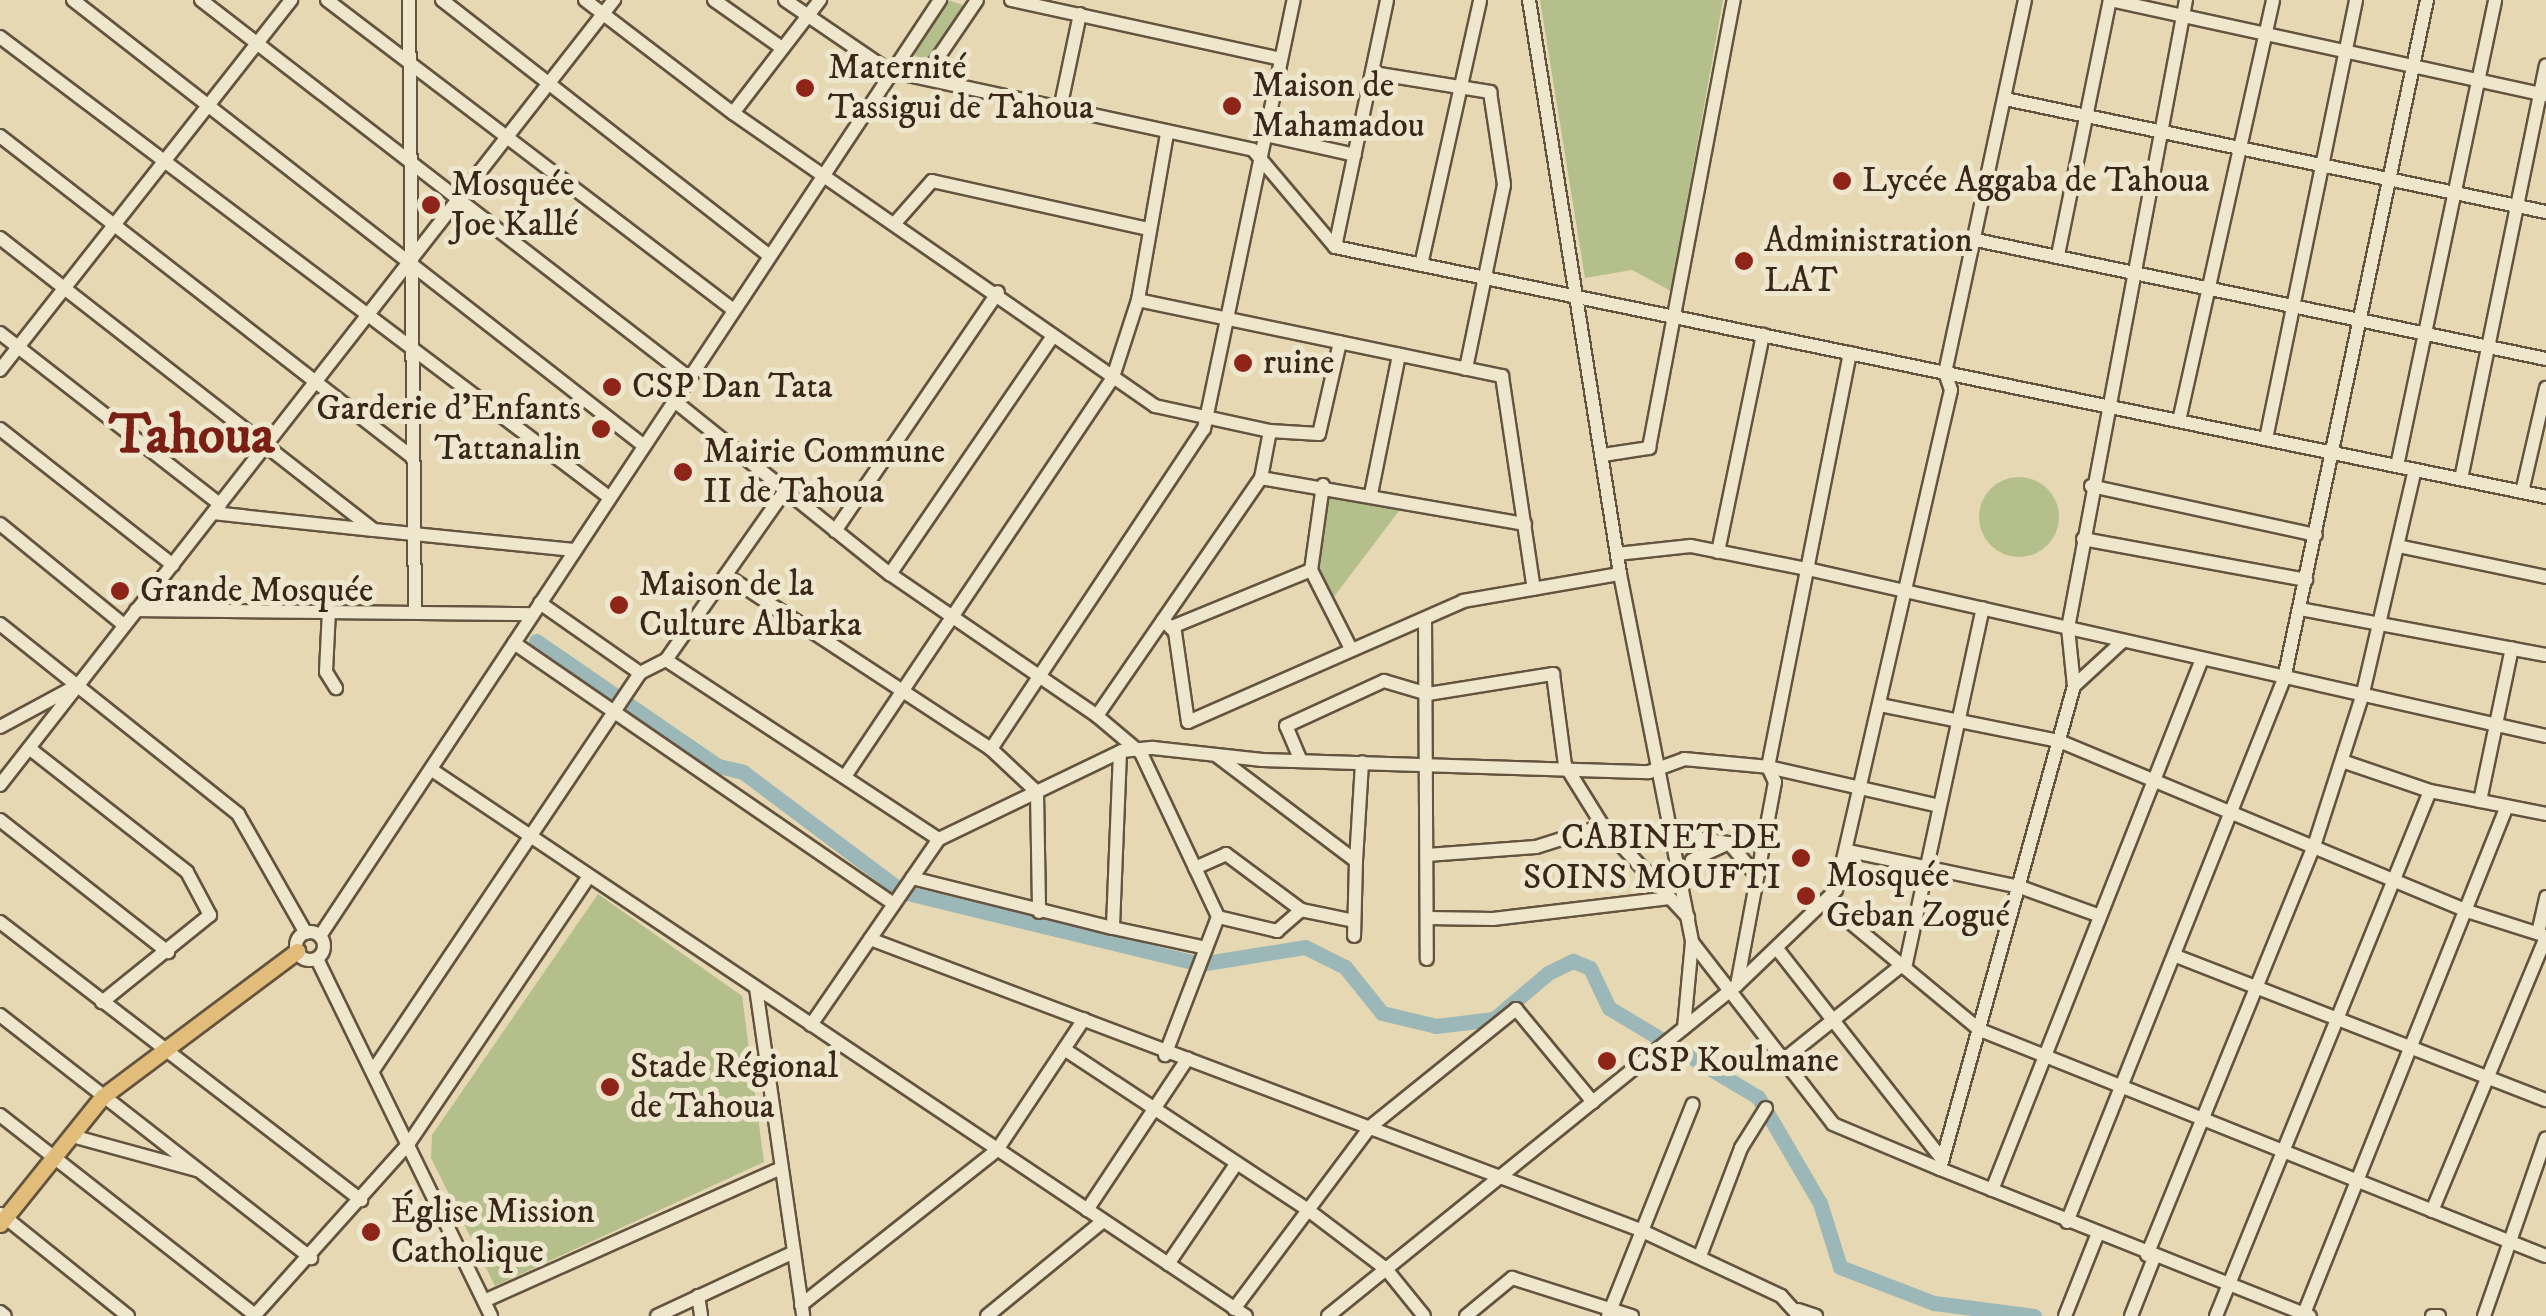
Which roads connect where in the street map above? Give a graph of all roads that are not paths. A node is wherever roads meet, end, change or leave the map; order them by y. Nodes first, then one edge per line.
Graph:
1 (73, 0) edge
2 (202, 0) edge
3 (291, 0) edge
4 (327, 0) edge
5 (409, 0) edge
6 (442, 0) edge
7 (585, 0) edge
8 (614, 0) edge
9 (714, 0) edge
10 (785, 0) edge
11 (820, 0) edge
12 (940, 0) edge
13 (976, 0) edge
14 (1012, 0) edge
15 (1294, 0) edge
16 (1387, 0) edge
17 (1480, 0) edge
18 (1528, 0) edge
19 (1734, 0) edge
20 (2025, 0) edge
21 (2110, 0) edge
22 (2186, 0) edge
23 (2273, 0) edge
24 (2356, 0) edge
25 (2427, 0) edge
26 (2494, 0) edge
27 (1080, 14) junction
28 (603, 15) junction
29 (808, 16) junction
30 (2184, 16) junction
31 (0, 37) edge
32 (2265, 37) junction
33 (256, 44) junction
34 (782, 48) junction
35 (2344, 52) junction
36 (1281, 59) junction
37 (410, 62) junction
38 (2546, 66) edge
39 (2412, 67) junction
40 (889, 71) junction
41 (1373, 72) junction
42 (924, 78) junction
43 (552, 80) junction
44 (2478, 80) junction
45 (1462, 88) junction
46 (2543, 94) edge
47 (2005, 99) junction
48 (206, 103) junction
49 (1060, 109) junction
50 (733, 113) junction
51 (2086, 116) junction
52 (2160, 131) junction
53 (1167, 134) junction
54 (1265, 135) junction
55 (0, 136) edge
56 (507, 138) junction
57 (2241, 148) junction
58 (1261, 154) junction
59 (1355, 155) junction
60 (160, 162) junction
61 (2322, 164) junction
62 (410, 165) junction
63 (820, 172) junction
64 (2387, 180) junction
65 (2454, 194) junction
66 (458, 201) junction
67 (2518, 206) junction
68 (2546, 212) edge
69 (896, 223) junction
70 (112, 224) junction
71 (1148, 229) junction
72 (0, 238) edge
73 (1976, 240) junction
74 (1335, 247) junction
75 (766, 253) junction
76 (2058, 254) junction
77 (409, 265) junction
78 (1422, 265) junction
79 (2131, 272) junction
80 (1486, 278) junction
81 (64, 287) junction
82 (2210, 289) junction
83 (998, 292) junction
84 (1574, 296) junction
85 (1138, 300) junction
86 (2295, 306) junction
87 (731, 308) junction
88 (1673, 316) junction
89 (1228, 319) junction
90 (2363, 319) junction
91 (367, 320) junction
92 (2428, 332) junction
93 (0, 333) edge
94 (1764, 335) junction
95 (1053, 336) junction
96 (1340, 342) junction
97 (17, 346) junction
98 (2486, 348) junction
99 (411, 352) junction
100 (1850, 353) junction
101 (1399, 355) junction
102 (2546, 359) edge
103 (1466, 369) junction
104 (0, 370) edge
105 (1945, 373) junction
106 (687, 376) junction
107 (1113, 377) junction
108 (316, 383) junction
109 (2546, 388) edge
110 (672, 399) junction
111 (2105, 406) junction
112 (1204, 418) junction
113 (2179, 421) junction
114 (0, 429) edge
115 (1270, 432) junction
116 (2266, 439) junction
117 (642, 444) junction
118 (266, 445) junction
119 (2334, 453) junction
120 (1603, 455) junction
121 (412, 457) junction
122 (2398, 466) junction
123 (2415, 470) junction
124 (1261, 478) junction
125 (2462, 479) junction
126 (1323, 485) junction
127 (2092, 486) junction
128 (788, 488) junction
129 (2522, 492) junction
130 (1371, 494) junction
131 (608, 497) junction
132 (2546, 497) edge
133 (217, 509) junction
134 (0, 524) edge
135 (1524, 524) junction
136 (374, 530) junction
137 (835, 531) junction
138 (2316, 535) junction
139 (414, 536) junction
140 (2083, 539) junction
141 (2398, 546) junction
142 (574, 550) junction
143 (1718, 552) junction
144 (1618, 554) junction
145 (173, 565) junction
146 (1808, 569) junction
147 (1311, 570) junction
148 (726, 574) junction
149 (890, 574) junction
150 (1620, 574) junction
151 (2546, 577) edge
152 (2306, 580) junction
153 (1534, 589) junction
154 (1904, 589) junction
155 (1983, 608) junction
156 (536, 609) junction
157 (2300, 609) junction
158 (136, 610) junction
159 (329, 610) junction
160 (415, 610) junction
161 (953, 616) junction
162 (1426, 619) junction
163 (2382, 622) junction
164 (0, 624) edge
165 (1168, 624) junction
166 (124, 625) junction
167 (2068, 628) junction
168 (2124, 641) junction
169 (514, 643) junction
170 (2512, 648) junction
171 (1351, 649) junction
172 (2546, 655) edge
173 (666, 660) junction
174 (2202, 660) junction
175 (1043, 672) junction
176 (640, 673) junction
177 (2284, 679) junction
178 (78, 684) junction
179 (2074, 686) junction
180 (336, 688) dead end
181 (900, 693) junction
182 (1428, 694) junction
183 (2362, 698) junction
184 (1880, 705) junction
185 (614, 712) junction
186 (1097, 716) junction
187 (1961, 722) junction
188 (0, 726) edge
189 (2495, 727) junction
190 (2546, 736) edge
191 (2059, 741) junction
192 (29, 748) junction
193 (991, 750) junction
194 (1120, 752) junction
195 (1141, 754) junction
196 (1215, 755) junction
197 (1301, 760) junction
198 (1362, 762) junction
199 (2342, 762) junction
200 (1428, 763) junction
201 (1565, 766) junction
202 (1768, 767) junction
203 (1662, 768) junction
204 (432, 770) junction
205 (846, 775) junction
206 (2154, 781) junction
207 (0, 785) edge
208 (1862, 791) junction
209 (2430, 791) junction
210 (1036, 792) junction
211 (2480, 801) junction
212 (1939, 806) junction
213 (2507, 806) junction
214 (2227, 811) junction
215 (2546, 814) edge
216 (0, 820) edge
217 (1602, 826) junction
218 (1674, 835) junction
219 (532, 838) junction
220 (939, 839) junction
221 (1729, 843) junction
222 (2315, 843) junction
223 (1849, 852) junction
224 (1428, 855) junction
225 (1692, 860) dead end
226 (1356, 861) junction
227 (1926, 867) junction
228 (1195, 868) junction
229 (589, 876) junction
230 (1757, 876) junction
231 (912, 878) junction
232 (2393, 881) junction
233 (2020, 886) junction
234 (2546, 897) edge
235 (1670, 898) junction
236 (894, 904) junction
237 (1828, 904) junction
238 (1300, 910) junction
239 (2467, 911) junction
240 (1039, 912) junction
241 (2100, 916) junction
242 (1218, 917) junction
243 (1427, 918) junction
244 (1688, 918) junction
245 (0, 922) edge
246 (1113, 928) junction
247 (313, 934) junction
248 (2543, 936) edge
249 (870, 939) junction
250 (1692, 942) junction
251 (1206, 948) junction
252 (1778, 950) junction
253 (297, 951) junction
254 (168, 952) junction
255 (2176, 956) junction
256 (316, 959) junction
257 (1427, 959) dead end
258 (1904, 966) junction
259 (2258, 982) junction
260 (756, 988) junction
261 (1732, 989) junction
262 (102, 1002) junction
263 (2334, 1014) junction
264 (0, 1015) edge
265 (1084, 1019) junction
266 (1833, 1020) junction
267 (811, 1025) junction
268 (1684, 1028) junction
269 (1980, 1030) junction
270 (161, 1048) junction
271 (2413, 1048) junction
272 (1067, 1051) junction
273 (1165, 1055) junction
274 (2044, 1056) junction
275 (1188, 1058) junction
276 (1782, 1061) junction
277 (374, 1069) junction
278 (2488, 1078) junction
279 (2122, 1087) junction
280 (102, 1097) junction
281 (2546, 1100) edge
282 (1593, 1102) junction
283 (1694, 1104) dead end
284 (1766, 1108) dead end
285 (1155, 1109) junction
286 (0, 1115) edge
287 (2201, 1120) junction
288 (1370, 1127) junction
289 (72, 1136) junction
290 (2546, 1138) edge
291 (410, 1143) junction
292 (997, 1150) junction
293 (2282, 1152) junction
294 (53, 1158) junction
295 (1237, 1164) junction
296 (1941, 1164) junction
297 (782, 1168) junction
298 (2541, 1168) edge
299 (198, 1170) junction
300 (1502, 1177) junction
301 (2358, 1182) junction
302 (1992, 1190) junction
303 (361, 1200) junction
304 (1087, 1210) junction
305 (1308, 1210) junction
306 (2432, 1212) junction
307 (2, 1218) edge
308 (1103, 1221) junction
309 (2067, 1222) junction
310 (1638, 1230) junction
311 (2098, 1233) junction
312 (2507, 1242) junction
313 (794, 1252) junction
314 (1700, 1256) junction
315 (2546, 1256) edge
316 (2150, 1257) junction
317 (310, 1258) junction
318 (1168, 1264) junction
319 (1386, 1269) junction
320 (2229, 1286) junction
321 (698, 1296) junction
322 (484, 1301) junction
323 (802, 1310) edge
324 (1610, 1311) edge
325 (1240, 1312) edge
326 (1798, 1313) edge
327 (255, 1315) edge
328 (128, 1316) edge
329 (492, 1316) edge
330 (657, 1316) edge
331 (701, 1316) edge
332 (987, 1316) edge
333 (1328, 1316) edge
334 (1424, 1316) edge
335 (1466, 1316) edge
336 (1632, 1316) edge
337 (1816, 1316) edge
338 (2065, 1316) edge
339 (2131, 1316) edge
340 (2216, 1316) edge
341 (2306, 1316) edge
342 (2484, 1316) edge

1 - 48 street
2 - 33 street
3 - 33 street
4 - 37 street
5 - 37 street
6 - 43 street
7 - 28 street
8 - 28 street
9 - 34 street
10 - 29 street
11 - 29 street
12 - 40 street
13 - 42 street
14 - 27 street
15 - 36 street
16 - 41 street
17 - 45 street
18 - 84 street
19 - 88 street
20 - 47 street
21 - 30 street
21 - 51 street
22 - 30 street
23 - 32 street
24 - 35 street
25 - 39 street
26 - 44 street
27 - 36 street
27 - 49 street
28 - 43 street
28 - 50 street
29 - 34 street
29 - 40 street
30 - 32 street
30 - 52 street
31 - 60 street
32 - 35 street
32 - 57 street
33 - 48 street
33 - 62 street
34 - 50 street
35 - 39 street
35 - 61 street
36 - 54 street
37 - 56 street
37 - 62 street
38 - 46 street
39 - 44 street
39 - 64 street
40 - 42 street
40 - 63 street
41 - 45 street
41 - 59 street
42 - 49 street
43 - 56 street
43 - 75 street
44 - 46 street
44 - 65 street
45 - 78 street
45 - 80 street
46 - 67 street
47 - 51 street
47 - 73 street
48 - 60 street
48 - 77 street
49 - 53 street
50 - 63 street
51 - 52 street
51 - 76 street
52 - 57 street
52 - 79 street
53 - 58 street
53 - 71 street
54 - 58 street
54 - 59 street
55 - 70 street
56 - 66 street
56 - 87 street
57 - 61 street
57 - 82 street
58 - 74 street
58 - 89 street
59 - 74 street
60 - 70 street
60 - 91 street
61 - 64 street
61 - 86 street
62 - 66 street
62 - 77 street
63 - 69 street
63 - 75 street
64 - 65 street
64 - 90 street
65 - 67 street
65 - 92 street
66 - 77 street
66 - 106 street
67 - 68 street
67 - 98 street
69 - 71 street
69 - 83 street
70 - 81 street
70 - 108 street
71 - 85 street
72 - 81 street
73 - 76 street
73 - 105 street
74 - 78 street
75 - 87 street
76 - 79 street
77 - 91 street
77 - 99 street
77 - 117 street
78 - 80 street
79 - 82 street
79 - 111 street
80 - 84 street
80 - 103 street
81 - 97 street
81 - 118 street
82 - 86 street
82 - 113 street
83 - 95 street
83 - 137 street
84 - 88 street
84 - 120 street
85 - 89 street
85 - 107 street
86 - 90 street
86 - 116 street
87 - 106 street
88 - 94 street
88 - 120 street
89 - 96 street
89 - 112 street
90 - 92 street
90 - 119 street
91 - 99 street
91 - 108 street
92 - 98 street
92 - 122 street
93 - 97 street
94 - 100 street
94 - 143 street
95 - 107 street
95 - 149 street
96 - 101 street
96 - 115 street
97 - 104 street
97 - 133 street
98 - 102 street
98 - 125 street
99 - 121 street
99 - 131 street
100 - 105 street
100 - 146 street
101 - 103 street
101 - 130 street
103 - 135 street
105 - 111 street
105 - 154 street
106 - 110 street
107 - 112 street
107 - 161 street
108 - 118 street
108 - 121 street
109 - 129 street
110 - 117 street
110 - 128 street
111 - 113 street
111 - 127 street
112 - 115 street
112 - 175 street
113 - 116 street
114 - 145 street
115 - 124 street
116 - 119 street
117 - 131 street
118 - 133 street
118 - 136 street
119 - 122 street
119 - 138 street
120 - 144 street
121 - 139 street
122 - 123 street
123 - 125 street
123 - 141 street
124 - 126 street
124 - 165 street
125 - 129 street
126 - 130 street
126 - 147 street
127 - 138 street
127 - 140 street
128 - 137 street
128 - 148 street
129 - 132 street
130 - 135 street
131 - 142 street
133 - 136 street
133 - 145 street
134 - 166 street
135 - 153 street
136 - 139 street
137 - 149 street
138 - 152 street
139 - 142 street
139 - 160 street
140 - 152 street
140 - 167 street
141 - 151 street
141 - 163 street
142 - 156 street
143 - 144 street
143 - 146 street
144 - 150 street
145 - 158 street
146 - 154 street
146 - 202 street
147 - 165 street
147 - 171 street
148 - 173 street
148 - 181 street
149 - 161 street
150 - 153 street
150 - 203 street
152 - 157 street
153 - 162 street
154 - 155 street
154 - 184 street
155 - 167 street
155 - 187 street
156 - 160 street
156 - 169 street
156 - 176 street
157 - 163 street
157 - 177 street
158 - 159 street
158 - 166 street
159 - 160 street
159 - 180 street
161 - 175 street
161 - 181 street
162 - 171 street
162 - 182 street
163 - 170 street
163 - 183 street
164 - 178 street
165 - 171 street
165 - 186 street
166 - 178 street
167 - 168 street
167 - 179 street
168 - 174 street
168 - 179 street
169 - 185 street
169 - 204 street
170 - 172 street
170 - 189 street
173 - 176 street
173 - 205 street
174 - 177 street
174 - 206 street
175 - 186 street
175 - 193 street
176 - 185 street
177 - 183 street
177 - 214 street
178 - 188 street
178 - 192 street
178 - 247 street
179 - 191 street
181 - 193 street
181 - 205 street
182 - 197 street
182 - 200 street
182 - 201 street
183 - 189 street
183 - 199 street
184 - 187 street
184 - 208 street
185 - 219 street
185 - 236 street
186 - 195 street
187 - 191 street
187 - 212 street
189 - 190 street
189 - 211 street
191 - 206 street
191 - 233 street
192 - 207 street
192 - 254 street
193 - 210 street
194 - 195 street
194 - 210 street
194 - 246 street
195 - 196 street
195 - 228 street
196 - 197 street
196 - 226 street
197 - 198 street
198 - 200 street
198 - 226 street
199 - 209 street
199 - 222 street
200 - 201 street
200 - 224 street
201 - 203 street
201 - 217 street
202 - 203 street
202 - 208 street
202 - 230 street
203 - 218 street
204 - 219 street
204 - 247 street
205 - 220 street
206 - 214 street
206 - 241 street
208 - 212 street
208 - 223 street
209 - 211 street
209 - 232 street
210 - 220 street
210 - 240 street
211 - 213 street
212 - 227 street
213 - 215 street
213 - 239 street
214 - 222 street
214 - 255 street
216 - 254 street
217 - 224 street
217 - 235 street
218 - 221 street
218 - 244 street
219 - 229 street
219 - 277 street
220 - 231 street
221 - 225 street
221 - 230 street
222 - 232 street
222 - 259 street
223 - 227 street
223 - 237 street
224 - 243 street
226 - 238 street
227 - 233 street
227 - 258 street
228 - 238 street
228 - 242 street
229 - 260 street
229 - 291 street
230 - 261 street
231 - 236 street
231 - 240 street
232 - 239 street
232 - 263 street
233 - 241 street
233 - 269 street
234 - 248 street
235 - 243 street
235 - 244 street
236 - 249 street
237 - 252 street
237 - 258 street
238 - 242 street
239 - 248 street
239 - 271 street
240 - 246 street
241 - 274 street
242 - 251 street
243 - 257 street
244 - 250 street
245 - 262 street
246 - 251 street
247 - 253 street
247 - 256 street
248 - 278 street
249 - 265 street
249 - 267 street
250 - 261 street
250 - 268 street
251 - 273 street
252 - 261 street
252 - 266 street
253 - 256 street
253 - 270 main road
254 - 262 street
255 - 259 street
255 - 279 street
256 - 277 street
258 - 266 street
258 - 269 street
259 - 263 street
259 - 287 street
260 - 267 street
260 - 297 street
261 - 268 street
261 - 276 street
262 - 270 street
263 - 271 street
263 - 293 street
264 - 280 street
265 - 272 street
265 - 273 street
266 - 276 street
266 - 296 street
267 - 292 street
268 - 282 street
269 - 274 street
269 - 296 street
270 - 280 main road
270 - 303 street
271 - 278 street
271 - 301 street
272 - 285 street
272 - 292 street
273 - 275 street
274 - 279 street
274 - 302 street
275 - 285 street
275 - 288 street
276 - 296 street
277 - 291 street
278 - 281 street
278 - 306 street
279 - 287 street
279 - 309 street
280 - 289 main road
280 - 299 street
282 - 288 street
282 - 300 street
283 - 310 street
284 - 314 street
285 - 295 street
285 - 304 street
286 - 294 street
287 - 293 street
287 - 316 street
288 - 300 street
288 - 305 street
289 - 294 main road
289 - 299 street
290 - 298 street
291 - 303 street
291 - 322 street
292 - 304 street
292 - 323 street
293 - 301 street
293 - 320 street
294 - 307 main road
294 - 327 street
295 - 305 street
295 - 318 street
296 - 302 street
297 - 313 street
297 - 322 street
298 - 312 street
299 - 317 street
300 - 310 street
300 - 319 street
301 - 306 street
301 - 341 street
302 - 309 street
303 - 317 street
304 - 308 street
305 - 319 street
305 - 325 street
306 - 312 street
307 - 328 street
308 - 318 street
308 - 332 street
309 - 311 street
310 - 314 street
310 - 324 street
311 - 316 street
311 - 338 street
312 - 315 street
312 - 342 street
313 - 321 street
313 - 323 street
314 - 326 street
316 - 320 street
316 - 339 street
317 - 327 street
318 - 325 street
319 - 333 street
319 - 334 street
320 - 340 street
320 - 341 street
321 - 330 street
321 - 331 street
322 - 329 street
324 - 335 street
324 - 336 street
326 - 337 street

